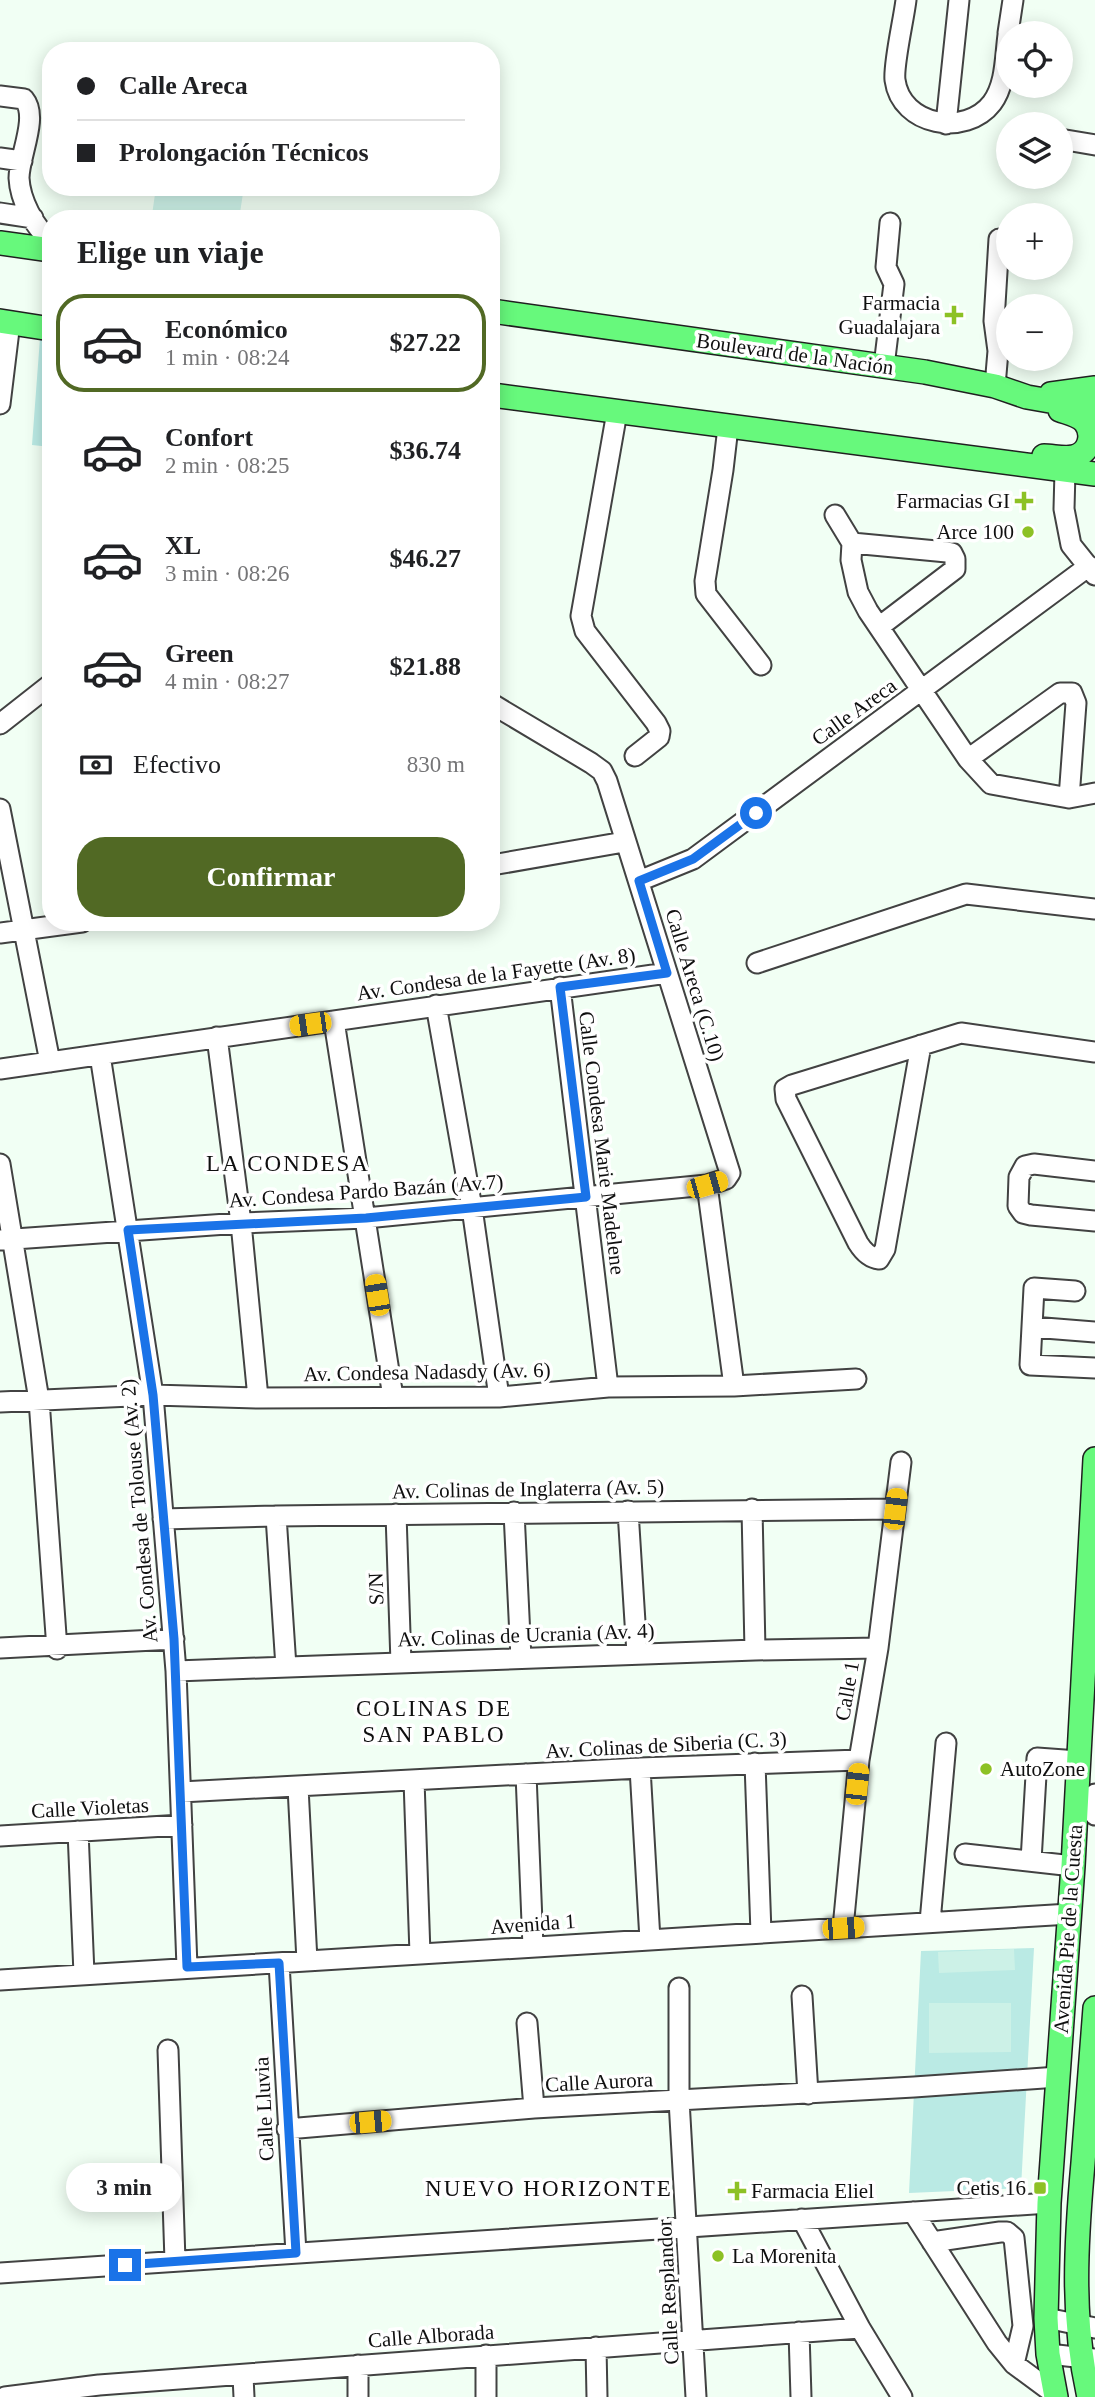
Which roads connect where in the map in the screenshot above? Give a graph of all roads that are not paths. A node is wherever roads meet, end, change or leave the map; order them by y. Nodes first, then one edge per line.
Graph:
1 (906, 0) edge
2 (959, 0) edge
3 (1013, 0) edge
4 (1010, 21) edge
5 (996, 94) edge
6 (0, 96) edge
7 (946, 124) junction
8 (1073, 141) edge
9 (1095, 145) edge
10 (0, 158) edge
11 (22, 161) junction
12 (0, 213) edge
13 (33, 218) junction
14 (890, 223) dead end
15 (42, 229) edge
16 (0, 243) edge
17 (42, 249) edge
18 (996, 280) edge
19 (500, 313) edge
20 (5, 322) edge
21 (42, 328) edge
22 (884, 366) junction
23 (995, 386) junction
24 (1095, 387) edge
25 (500, 396) edge
26 (1027, 397) junction
27 (0, 404) edge
28 (1095, 409) edge
29 (617, 412) junction
30 (728, 427) junction
31 (899, 449) junction
32 (1065, 471) junction
33 (1095, 474) edge
34 (835, 515) dead end
35 (852, 542) junction
36 (1092, 570) edge
37 (879, 626) junction
38 (761, 665) dead end
39 (923, 690) junction
40 (42, 691) edge
41 (500, 709) edge
42 (0, 724) edge
43 (635, 756) dead end
44 (968, 759) junction
45 (1095, 793) edge
46 (1069, 797) junction
47 (0, 809) edge
48 (624, 842) junction
49 (500, 864) edge
50 (639, 881) junction
51 (1095, 909) edge
52 (42, 927) edge
53 (24, 929) junction
54 (0, 933) edge
55 (757, 963) dead end
56 (667, 973) junction
57 (560, 987) junction
58 (436, 1006) junction
59 (334, 1021) junction
60 (217, 1037) junction
61 (921, 1045) junction
62 (1095, 1052) edge
63 (100, 1055) junction
64 (50, 1062) junction
65 (0, 1069) edge
66 (0, 1164) edge
67 (1095, 1171) edge
68 (730, 1173) joint
69 (707, 1185) junction
70 (586, 1197) junction
71 (472, 1208) junction
72 (366, 1218) junction
73 (1095, 1221) edge
74 (241, 1223) junction
75 (128, 1230) junction
76 (7, 1240) edge
77 (1075, 1291) dead end
78 (1032, 1327) junction
79 (1095, 1332) edge
80 (1095, 1368) edge
81 (856, 1379) dead end
82 (734, 1386) junction
83 (608, 1387) junction
84 (153, 1395) junction
85 (393, 1397) junction
86 (499, 1397) junction
87 (258, 1398) junction
88 (39, 1400) junction
89 (0, 1402) edge
90 (1095, 1459) edge
91 (901, 1462) dead end
92 (1094, 1498) edge
93 (752, 1509) junction
94 (895, 1509) junction
95 (628, 1511) junction
96 (514, 1512) junction
97 (396, 1514) junction
98 (276, 1516) junction
99 (163, 1519) junction
100 (174, 1639) junction
101 (57, 1647) junction
102 (0, 1648) edge
103 (878, 1648) junction
104 (755, 1650) junction
105 (637, 1654) junction
106 (521, 1658) junction
107 (401, 1662) junction
108 (286, 1667) junction
109 (176, 1671) junction
110 (946, 1744) dead end
111 (859, 1760) junction
112 (1079, 1761) junction
113 (755, 1763) junction
114 (640, 1768) junction
115 (526, 1774) junction
116 (414, 1780) junction
117 (298, 1787) junction
118 (181, 1792) junction
119 (1095, 1794) edge
120 (1095, 1815) edge
121 (182, 1825) junction
122 (78, 1831) junction
123 (0, 1836) edge
124 (965, 1854) dead end
125 (1031, 1861) junction
126 (1073, 1866) junction
127 (1069, 1914) junction
128 (930, 1923) junction
129 (843, 1928) junction
130 (761, 1933) junction
131 (650, 1940) junction
132 (533, 1947) junction
133 (420, 1954) junction
134 (307, 1961) junction
135 (279, 1963) junction
136 (187, 1967) junction
137 (84, 1975) junction
138 (0, 1980) edge
139 (679, 1988) dead end
140 (802, 1996) dead end
141 (1095, 2008) edge
142 (527, 2023) dead end
143 (168, 2050) dead end
144 (1058, 2077) junction
145 (808, 2094) junction
146 (679, 2100) junction
147 (534, 2108) junction
148 (287, 2129) junction
149 (1049, 2203) junction
150 (913, 2212) junction
151 (802, 2219) junction
152 (687, 2227) junction
153 (1076, 2240) junction
154 (932, 2242) junction
155 (296, 2253) junction
156 (175, 2261) junction
157 (0, 2273) edge
158 (1095, 2292) edge
159 (1046, 2318) junction
160 (1086, 2327) edge
161 (860, 2328) junction
162 (799, 2332) junction
163 (694, 2340) junction
164 (596, 2347) junction
165 (1048, 2354) junction
166 (486, 2355) junction
167 (1088, 2358) edge
168 (1014, 2364) junction
169 (358, 2365) junction
170 (243, 2376) junction
171 (100, 2391) edge
172 (1056, 2396) edge
173 (5, 2397) edge
174 (244, 2397) edge
175 (358, 2397) edge
176 (486, 2397) edge
177 (597, 2397) edge
178 (696, 2397) edge
179 (801, 2397) edge
180 (902, 2397) edge
181 (1088, 2397) edge

1 - 7 street
2 - 7 street
3 - 4 street
5 - 7 street
6 - 11 street
8 - 9 street
10 - 11 street
11 - 13 street
12 - 13 street
13 - 15 street
14 - 22 street
16 - 17 main road
18 - 23 street
19 - 22 main road, Boulevard de la Nación
20 - 21 main road
20 - 27 street
22 - 23 main road, Boulevard de la Nación
23 - 26 main road, Boulevard de la Nación
24 - 26 main road
25 - 29 main road
26 - 28 main road, Boulevard de la Nación
26 - 31 main road
29 - 30 main road
29 - 43 street
30 - 31 main road
30 - 38 street
31 - 32 main road
32 - 33 main road
32 - 36 street
34 - 35 street
35 - 37 street
35 - 37 street
36 - 39 street, Calle Areca
37 - 39 street
39 - 44 street
39 - 50 street, Calle Areca
40 - 42 street
41 - 48 street, Calle Areca (C.10)
44 - 46 street
44 - 46 street
45 - 46 street
47 - 53 street
48 - 49 street
48 - 50 street, Calle Areca (C.10)
50 - 56 street, Calle Areca (C.10)
51 - 55 street
52 - 53 street
53 - 54 street
53 - 64 street
56 - 57 street, Av. Condesa de la Fayette (Av. 8)
56 - 68 street, Calle Areca (C.10)
57 - 58 street, Av. Condesa de la Fayette (Av. 8)
57 - 70 street, Calle Condesa Marie Madelene
58 - 59 street, Av. Condesa de la Fayette (Av. 8)
58 - 71 street
59 - 60 street, Av. Condesa de la Fayette (Av. 8)
59 - 72 street
60 - 63 street, Av. Condesa de la Fayette (Av. 8)
60 - 74 street
61 - 61 street
61 - 62 street
63 - 64 street, Av. Condesa de la Fayette (Av. 8)
63 - 75 street, Av. Condesa de Tolouse (Av. 2)
64 - 65 street, Av. Condesa de la Fayette (Av. 8)
66 - 76 street
67 - 73 street
68 - 69 street, Av. Condesa Pardo Bazán (Av.7)
69 - 70 street, Av. Condesa Pardo Bazán (Av.7)
69 - 82 street
70 - 71 street, Av. Condesa Pardo Bazán (Av.7)
70 - 83 street, Calle Condesa Marie Madelene
71 - 72 street, Av. Condesa Pardo Bazán (Av.7)
71 - 86 street
72 - 74 street, Av. Condesa Pardo Bazán (Av.7)
72 - 85 street
74 - 75 street, Av. Condesa Pardo Bazán (Av.7)
74 - 87 street
75 - 76 street, Av. Condesa Pardo Bazán (Av.7)
75 - 84 street, Av. Condesa de Tolouse (Av. 2)
76 - 88 street
77 - 78 street
78 - 79 street
78 - 80 street
81 - 82 street, Av. Condesa Nadasdy (Av. 6)
82 - 83 street, Av. Condesa Nadasdy (Av. 6)
83 - 86 street, Av. Condesa Nadasdy (Av. 6)
84 - 87 street, Av. Condesa Nadasdy (Av. 6)
84 - 88 street, Av. Condesa Nadasdy (Av. 6)
84 - 99 street, Av. Condesa de Tolouse (Av. 2)
85 - 86 street, Av. Condesa Nadasdy (Av. 6)
85 - 87 street, Av. Condesa Nadasdy (Av. 6)
88 - 89 street, Av. Condesa Nadasdy (Av. 6)
88 - 101 street
90 - 92 main road, Avenida Pie de la Cuesta
91 - 94 street, Calle 1
92 - 112 main road, Avenida Pie de la Cuesta
93 - 94 street, Av. Colinas de Inglaterra (Av. 5)
93 - 95 street, Av. Colinas de Inglaterra (Av. 5)
93 - 104 street
94 - 103 street, Calle 1
95 - 96 street, Av. Colinas de Inglaterra (Av. 5)
95 - 105 street
96 - 97 street, Av. Colinas de Inglaterra (Av. 5)
96 - 106 street
97 - 98 street, Av. Colinas de Inglaterra (Av. 5)
97 - 107 street, S/N
98 - 99 street, Av. Colinas de Inglaterra (Av. 5)
98 - 108 street
99 - 100 street, Av. Condesa de Tolouse (Av. 2)
100 - 101 street
100 - 109 street, Av. Condesa de Tolouse (Av. 2)
101 - 102 street
103 - 104 street, Av. Colinas de Ucrania (Av. 4)
103 - 111 street, Calle 1
104 - 105 street, Av. Colinas de Ucrania (Av. 4)
105 - 106 street, Av. Colinas de Ucrania (Av. 4)
106 - 107 street, Av. Colinas de Ucrania (Av. 4)
107 - 108 street, Av. Colinas de Ucrania (Av. 4)
108 - 109 street, Av. Colinas de Ucrania (Av. 4)
109 - 118 street, Av. Condesa de Tolouse (Av. 2)
110 - 128 street
111 - 113 street, Av. Colinas de Siberia (C. 3)
111 - 129 street, Calle 1
112 - 125 street
112 - 126 main road, Avenida Pie de la Cuesta
113 - 114 street, Av. Colinas de Siberia (C. 3)
113 - 130 street
114 - 115 street, Av. Colinas de Siberia (C. 3)
114 - 131 street
115 - 116 street, Av. Colinas de Siberia (C. 3)
115 - 132 street
116 - 117 street, Av. Colinas de Siberia (C. 3)
116 - 133 street
117 - 118 street, Av. Colinas de Siberia (C. 3)
117 - 134 street
118 - 121 street, Av. Condesa de Tolouse (Av. 2)
119 - 120 street
121 - 122 street, Calle Violetas
121 - 136 street, Av. Condesa de Tolouse (Av. 2)
122 - 123 street, Calle Violetas
122 - 137 street
124 - 125 street
125 - 126 street
126 - 127 main road, Avenida Pie de la Cuesta
127 - 128 street, Avenida 1
127 - 144 main road, Avenida Pie de la Cuesta
128 - 129 street, Avenida 1
129 - 130 street, Avenida 1
130 - 131 street, Avenida 1
131 - 132 street, Avenida 1
132 - 133 street, Avenida 1
133 - 134 street, Avenida 1
134 - 135 street, Avenida 1
135 - 136 street, Avenida 1
135 - 148 street, Calle Lluvia
136 - 137 street, Avenida 1
137 - 138 street, Avenida 1
139 - 146 street, Calle Resplandor
140 - 145 street
141 - 153 main road, Avenida Pie de la Cuesta
142 - 147 street
143 - 156 street
144 - 145 street, Calle Aurora
144 - 149 main road, Avenida Pie de la Cuesta
145 - 146 street, Calle Aurora
146 - 147 street, Calle Aurora
146 - 152 street, Calle Resplandor
147 - 148 street, Calle Aurora
148 - 155 street, Calle Lluvia
149 - 150 street
149 - 159 main road, Avenida Pie de la Cuesta
150 - 151 street
150 - 154 street
151 - 152 street
151 - 161 street
152 - 155 street
152 - 163 street, Calle Resplandor
153 - 158 main road
153 - 160 main road, Avenida Pie de la Cuesta
154 - 168 street
154 - 168 street
155 - 156 street
156 - 157 street
159 - 160 street
159 - 165 main road, Avenida Pie de la Cuesta
160 - 167 main road, Avenida Pie de la Cuesta
161 - 162 street, Calle Alborada
161 - 180 street
162 - 163 street, Calle Alborada
162 - 179 street
163 - 164 street, Calle Alborada
163 - 178 street, Calle Resplandor
164 - 166 street, Calle Alborada
164 - 177 street
165 - 167 street
165 - 172 main road, Avenida Pie de la Cuesta
166 - 169 street, Calle Alborada
166 - 176 street
167 - 181 main road, Avenida Pie de la Cuesta
168 - 172 street
169 - 170 street, Calle Alborada
169 - 175 street
170 - 171 street, Calle Alborada
170 - 174 street
171 - 173 street, Calle Alborada

